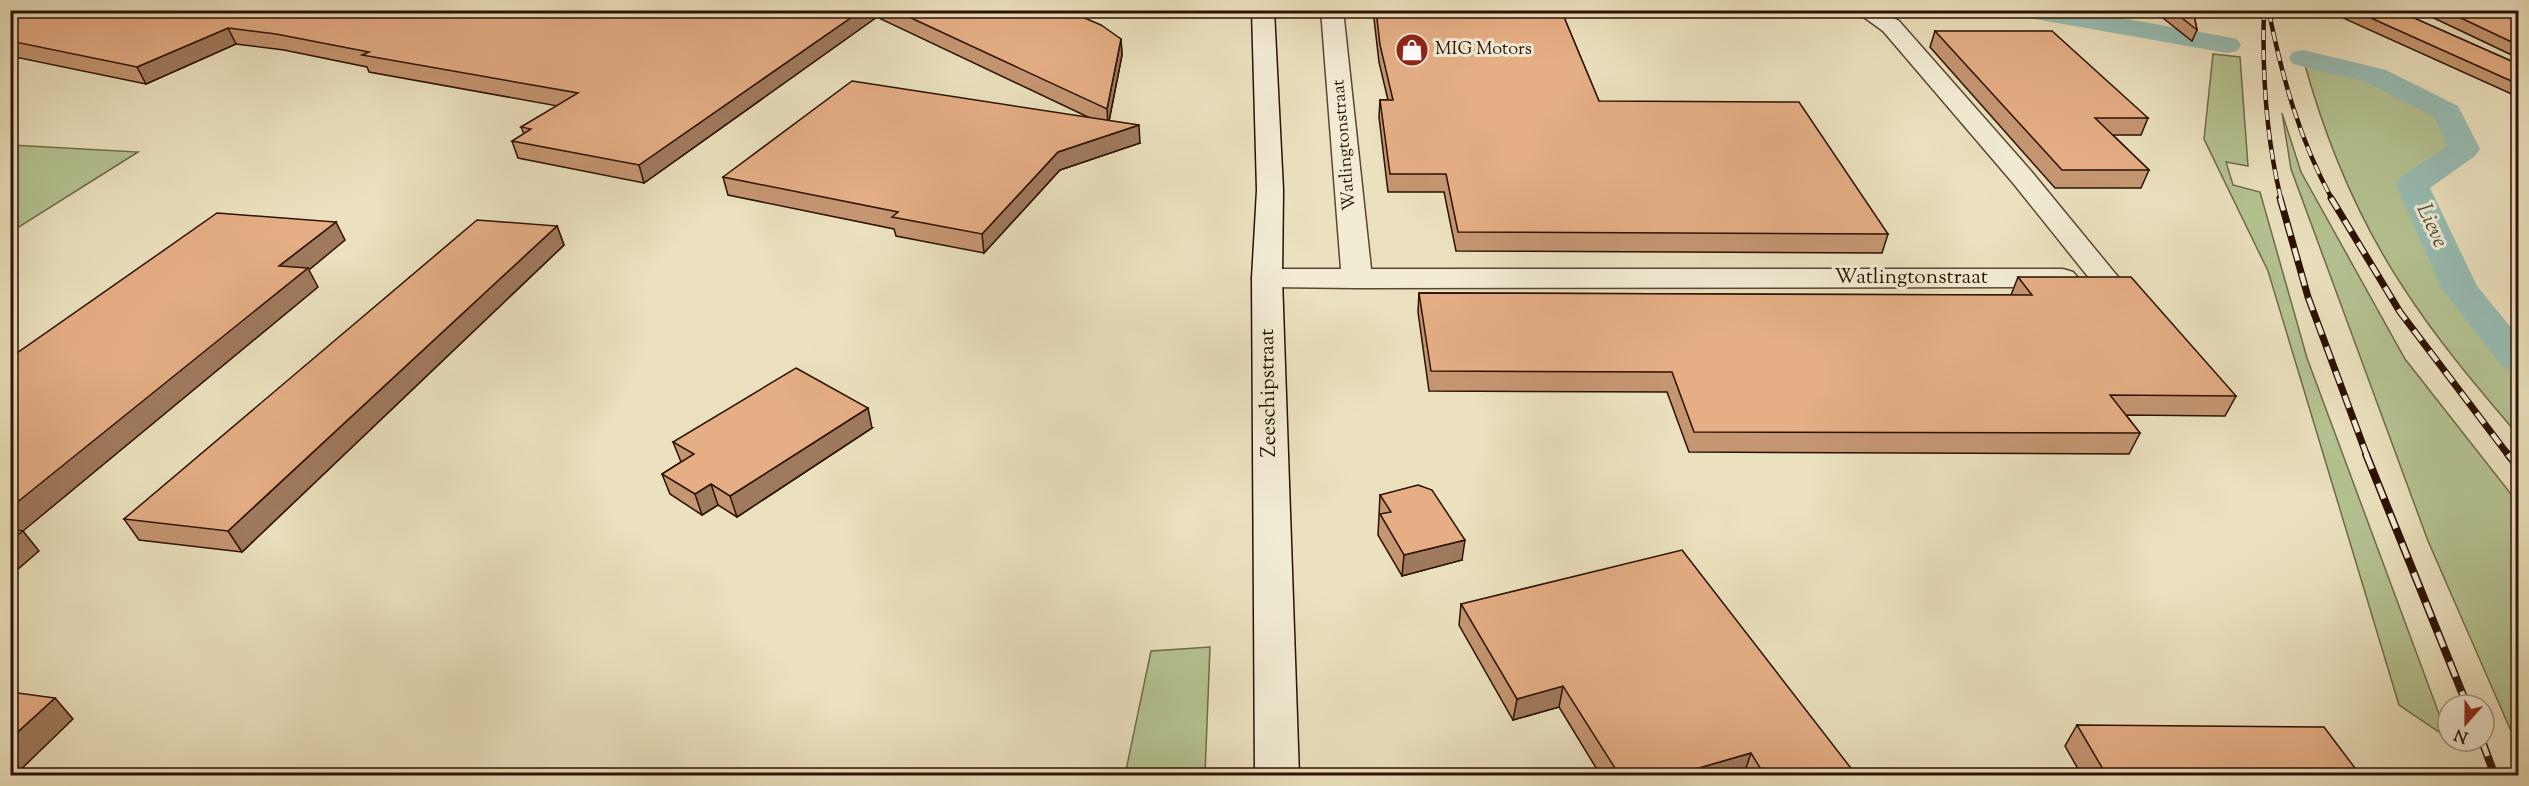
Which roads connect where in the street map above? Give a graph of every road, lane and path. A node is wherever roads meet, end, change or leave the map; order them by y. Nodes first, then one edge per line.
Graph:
1 (1263, 10) edge
2 (1332, 10) edge
3 (1864, 10) edge
4 (1267, 278) junction
5 (1357, 279) junction
6 (1277, 776) edge

1 - 4 street, Zeeschipstraat
2 - 5 street, Watlingtonstraat
3 - 5 street, Watlingtonstraat
4 - 5 street, Watlingtonstraat
4 - 6 street, Zeeschipstraat

